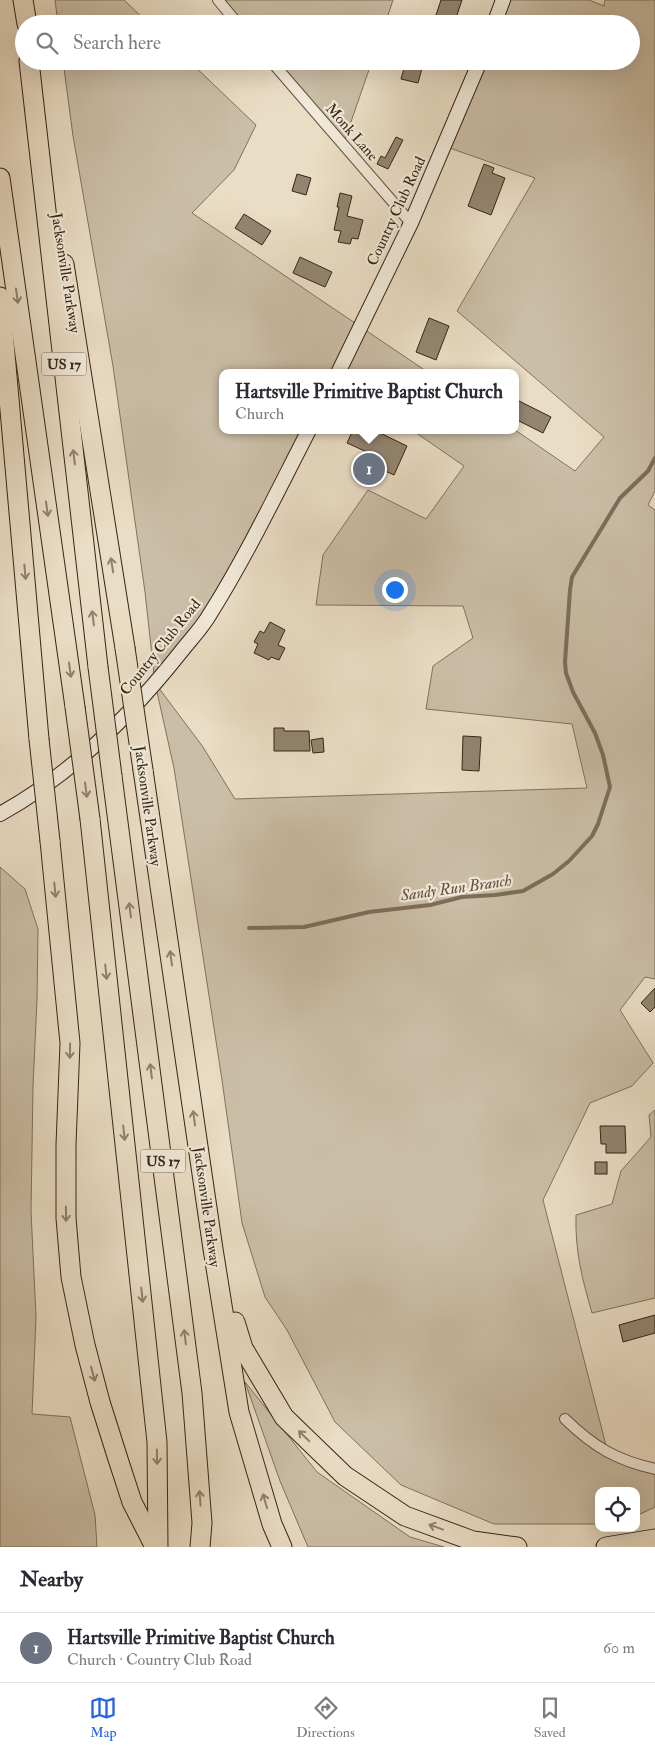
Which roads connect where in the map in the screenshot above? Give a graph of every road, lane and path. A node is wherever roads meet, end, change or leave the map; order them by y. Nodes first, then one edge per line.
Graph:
1 (22, 0) edge
2 (218, 0) edge
3 (503, 0) edge
4 (24, 15) edge
5 (230, 15) edge
6 (497, 15) edge
7 (32, 70) edge
8 (32, 70) edge
9 (279, 70) edge
10 (476, 70) edge
11 (0, 178) edge
12 (411, 223) junction
13 (0, 297) edge
14 (340, 369) edge
15 (307, 434) edge
16 (0, 814) edge
17 (213, 1249) junction
18 (565, 1419) dead end
19 (655, 1469) edge
20 (655, 1539) edge
21 (156, 1547) edge
22 (200, 1547) edge
23 (282, 1547) edge
24 (517, 1547) edge
25 (606, 1547) edge

1 - 4 highway
2 - 5 street
3 - 6 main road
17 -> 7 highway, Jacksonville Parkway, bridge
22 -> 8 highway, US 17, bridge
9 - 12 street, Monk Lane
10 - 12 main road, Country Club Road
11 -> 21 highway, US 17, bridge
12 - 14 main road, Country Club Road
13 -> 21 highway, bridge
15 - 16 main road, Country Club Road
23 -> 17 highway, Jacksonville Parkway
24 -> 17 highway
18 - 19 street
20 - 25 highway

